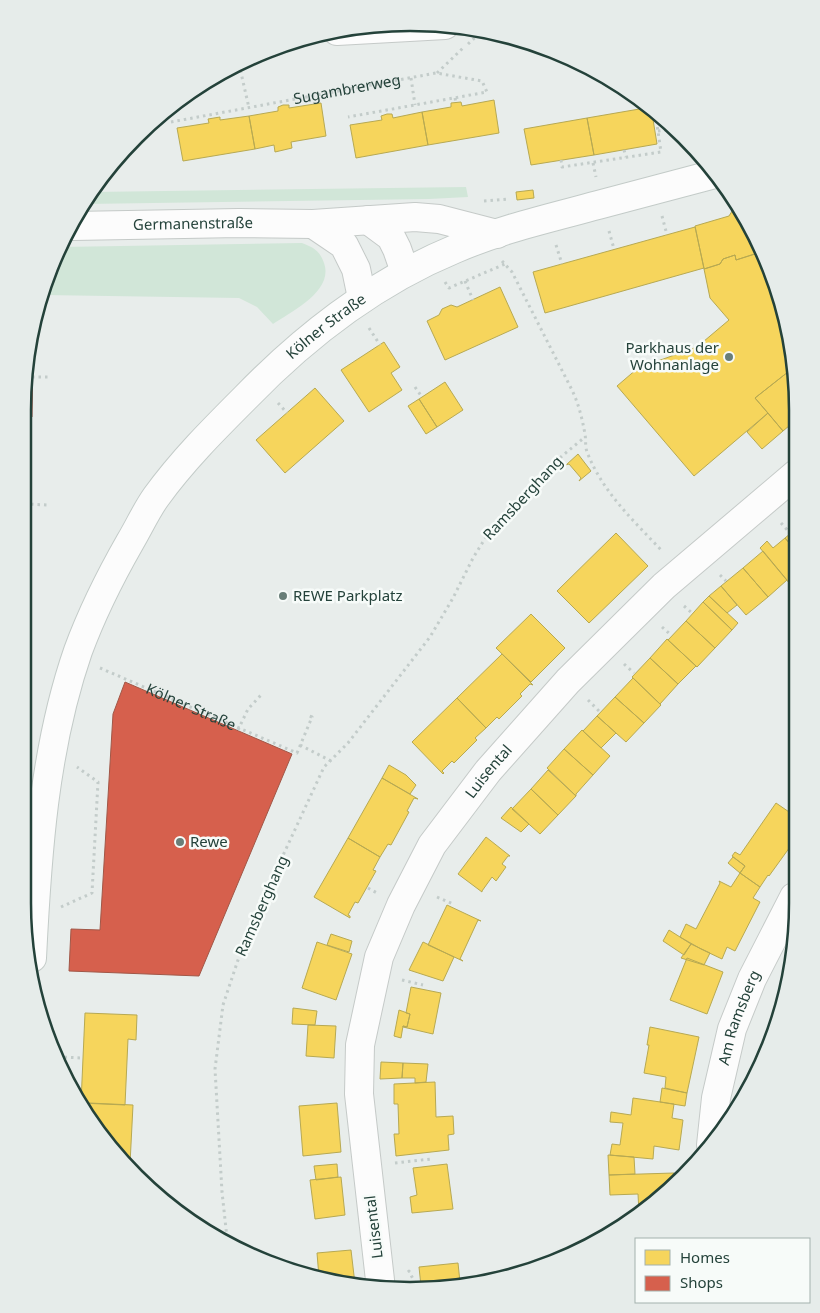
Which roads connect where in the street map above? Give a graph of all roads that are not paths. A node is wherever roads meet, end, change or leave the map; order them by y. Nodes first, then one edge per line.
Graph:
1 (708, 176) edge
2 (368, 220) junction
3 (313, 224) junction
4 (79, 226) edge
5 (494, 235) junction
6 (406, 272) junction
7 (362, 298) junction
8 (789, 480) edge
9 (789, 907) edge
10 (33, 940) edge
11 (713, 1130) edge
12 (380, 1281) edge

1 - 5 street, Kölner Straße
2 - 3 street, Germanenstraße
2 - 5 street, Germanenstraße
2 - 6 street
3 - 4 street, Germanenstraße
3 - 7 street
5 - 6 street, Kölner Straße
6 - 7 street, Kölner Straße
7 - 10 street, Kölner Straße
8 - 12 street, Luisental
9 - 11 street, Am Ramsberg

